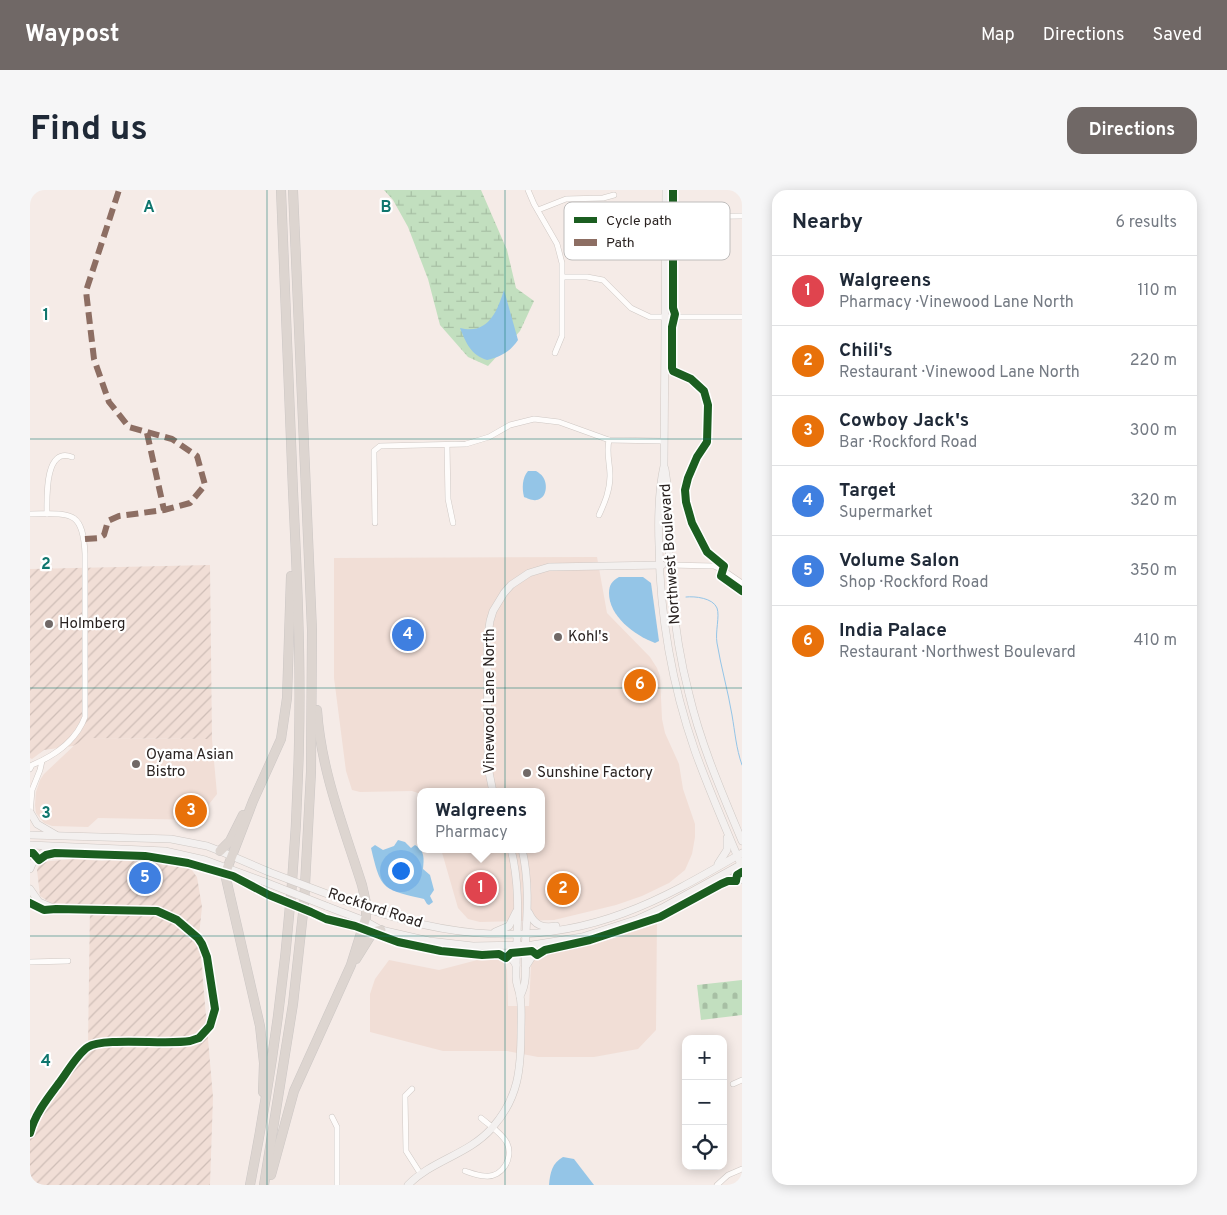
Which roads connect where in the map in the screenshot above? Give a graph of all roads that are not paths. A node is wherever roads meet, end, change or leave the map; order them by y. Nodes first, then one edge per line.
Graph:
1 (281, 190) edge
2 (293, 190) edge
3 (528, 190) edge
4 (614, 195) dead end
5 (538, 210) junction
6 (666, 260) edge
7 (563, 277) junction
8 (665, 317) junction
9 (742, 317) edge
10 (555, 353) dead end
11 (609, 440) junction
12 (664, 441) junction
13 (447, 445) junction
14 (72, 457) dead end
15 (664, 466) junction
16 (30, 514) edge
17 (47, 514) junction
18 (599, 515) dead end
19 (453, 523) dead end
20 (375, 524) dead end
21 (296, 547) junction
22 (659, 565) junction
23 (669, 565) junction
24 (742, 583) edge
25 (312, 649) junction
26 (42, 761) junction
27 (30, 769) edge
28 (491, 784) junction
29 (489, 788) edge
30 (492, 788) edge
31 (253, 801) junction
32 (30, 812) edge
33 (30, 818) edge
34 (726, 827) junction
35 (736, 827) junction
36 (742, 833) edge
37 (30, 835) edge
38 (56, 836) junction
39 (742, 841) edge
40 (30, 845) edge
41 (57, 846) junction
42 (220, 851) junction
43 (512, 853) edge
44 (523, 853) edge
45 (740, 854) edge
46 (232, 856) junction
47 (742, 865) edge
48 (227, 868) junction
49 (30, 870) edge
50 (709, 871) junction
51 (742, 880) edge
52 (30, 889) edge
53 (688, 894) junction
54 (30, 903) edge
55 (518, 904) junction
56 (527, 908) junction
57 (56, 909) junction
58 (366, 909) junction
59 (365, 921) junction
60 (579, 927) junction
61 (381, 930) junction
62 (478, 933) junction
63 (518, 935) junction
64 (527, 935) junction
65 (429, 941) junction
66 (550, 943) junction
67 (517, 946) junction
68 (526, 946) junction
69 (68, 961) dead end
70 (30, 962) edge
71 (352, 965) junction
72 (516, 967) junction
73 (525, 969) junction
74 (520, 996) junction
75 (742, 1080) edge
76 (733, 1084) dead end
77 (412, 1089) dead end
78 (332, 1117) dead end
79 (481, 1118) dead end
80 (492, 1128) junction
81 (261, 1131) junction
82 (30, 1132) edge
83 (742, 1169) edge
84 (465, 1171) dead end
85 (420, 1173) junction
86 (250, 1185) edge
87 (264, 1185) edge
88 (269, 1185) edge
89 (338, 1185) edge
90 (408, 1185) edge
91 (718, 1185) edge

1 - 21 highway
2 - 25 highway
3 - 5 street
4 - 5 street
5 - 7 street
6 - 8 main road, Northwest Boulevard
7 - 8 street
7 - 10 street
8 - 9 street
8 - 12 main road, Northwest Boulevard
11 - 12 street
11 - 13 street
11 - 18 street
12 - 15 main road, Northwest Boulevard
13 - 19 street
13 - 20 street
14 - 17 street
15 - 22 main road, Northwest Boulevard
15 - 23 main road, Northwest Boulevard
16 - 17 street
17 - 26 street
21 - 31 highway
21 - 81 highway
22 - 23 main road
22 - 28 main road, Vinewood Lane North
22 - 34 main road, Northwest Boulevard
23 - 24 street
23 - 35 main road, Northwest Boulevard
25 - 58 highway
25 - 87 highway
26 - 27 street
26 - 32 street
28 - 29 main road
28 - 30 main road, Vinewood Lane North
31 - 42 highway
31 - 46 highway
32 - 33 street
32 - 38 main road
34 - 45 main road, Northwest Boulevard
34 - 50 main road
35 - 36 main road
35 - 39 main road, Northwest Boulevard
37 - 38 main road, Rockford Road
38 - 42 main road, Rockford Road
40 - 41 main road, Rockford Road
41 - 48 main road, Rockford Road
41 - 49 main road
42 - 46 main road, Rockford Road
43 - 55 main road
44 - 56 main road
45 - 47 main road, Northwest Boulevard
45 - 50 main road, Rockford Road
46 - 48 highway
46 - 58 main road, Rockford Road, bridge
47 - 53 main road, Rockford Road
48 - 59 main road, Rockford Road, bridge
48 - 81 highway
50 - 60 main road, Rockford Road
51 - 53 main road
52 - 57 main road
53 - 66 main road, Rockford Road
54 - 57 main road
55 - 62 main road
55 - 63 main road
56 - 60 main road
56 - 64 main road
57 - 82 main road
58 - 59 highway
58 - 62 main road, Rockford Road
59 - 61 main road, Rockford Road
59 - 71 highway
60 - 64 main road, Rockford Road
61 - 65 main road, Rockford Road
61 - 71 highway
62 - 63 main road, Rockford Road
63 - 64 main road, Rockford Road
63 - 67 main road
64 - 68 main road
65 - 67 main road, Rockford Road
65 - 72 main road
66 - 68 main road, Rockford Road
66 - 73 main road
67 - 68 main road, Rockford Road
67 - 72 main road
68 - 73 main road
69 - 70 street
71 - 88 highway
72 - 74 main road
73 - 74 main road
74 - 80 main road
75 - 76 street
77 - 85 street
78 - 89 street
79 - 80 street
80 - 84 street
80 - 85 main road
81 - 86 highway
83 - 91 street
85 - 90 main road

